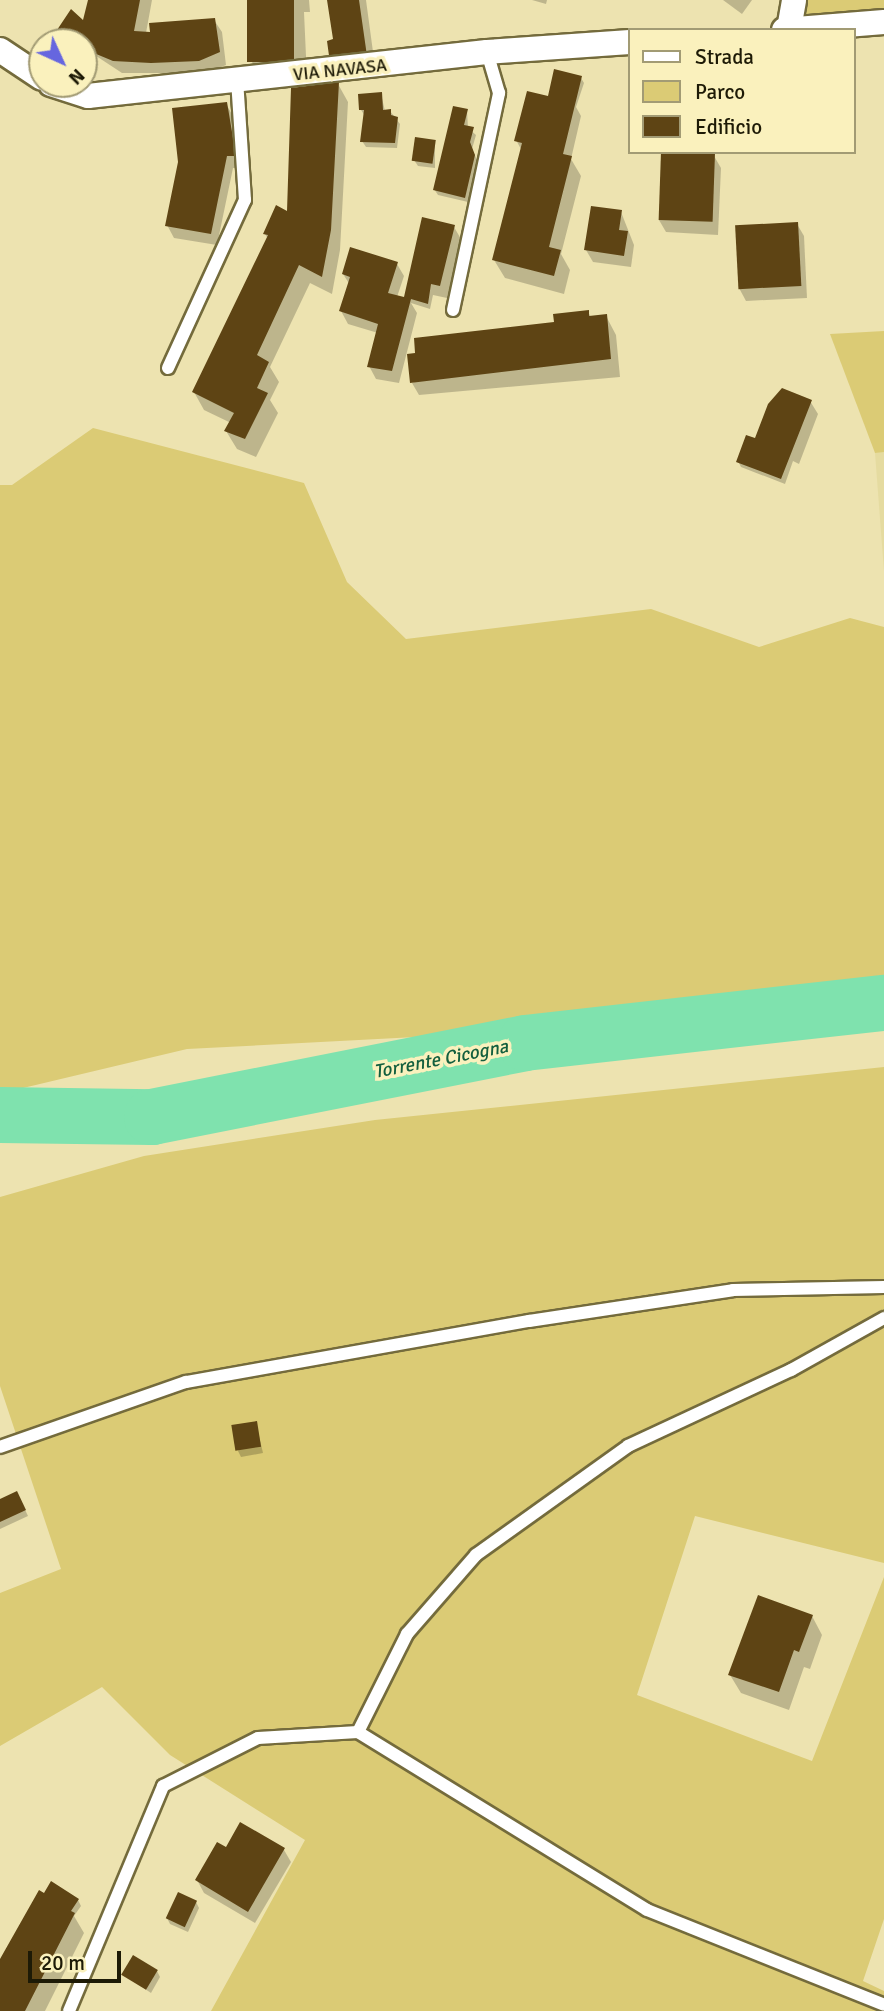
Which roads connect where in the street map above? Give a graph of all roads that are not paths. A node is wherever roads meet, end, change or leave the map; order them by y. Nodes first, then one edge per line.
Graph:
1 (794, 0) edge
2 (884, 22) edge
3 (787, 28) edge
4 (811, 28) edge
5 (628, 41) edge
6 (0, 50) edge
7 (487, 52) junction
8 (28, 69) edge
9 (237, 81) junction
10 (98, 95) edge
11 (453, 310) dead end
12 (168, 368) dead end
13 (884, 1287) edge
14 (884, 1318) edge
15 (0, 1447) edge
16 (358, 1732) junction
17 (884, 2005) edge
18 (69, 2011) edge

1 - 3 street
2 - 4 street
5 - 7 street, VIA NAVASA
6 - 8 street
7 - 9 street, VIA NAVASA
7 - 11 lane
9 - 10 street, VIA NAVASA
9 - 12 lane
13 - 15 lane
14 - 16 lane
16 - 17 lane
16 - 18 lane

